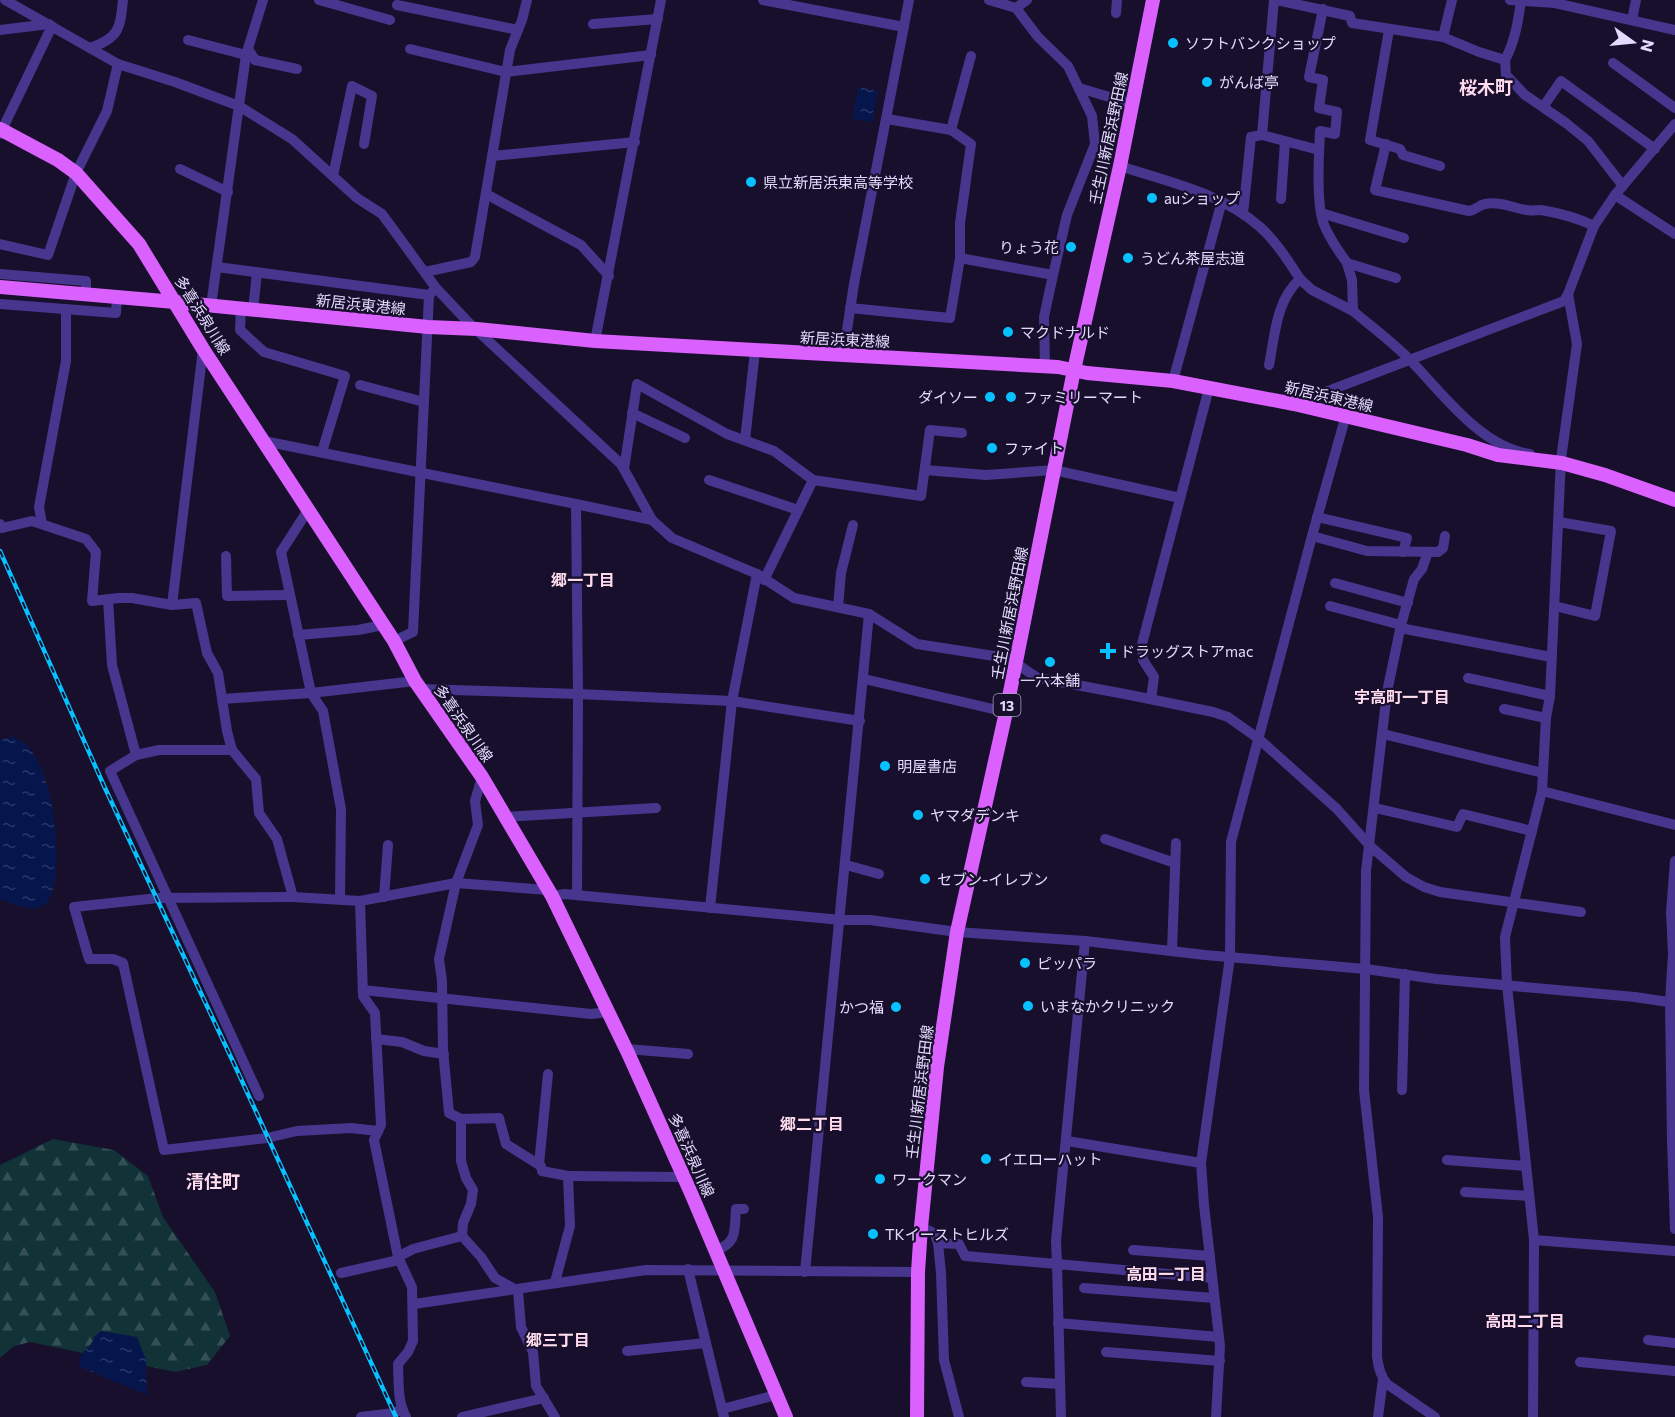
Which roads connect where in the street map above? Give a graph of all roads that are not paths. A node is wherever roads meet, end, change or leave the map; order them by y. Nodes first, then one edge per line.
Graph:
1 (5, 0) edge
2 (123, 0) edge
3 (263, 0) edge
4 (319, 0) edge
5 (527, 0) edge
6 (661, 0) edge
7 (763, 0) edge
8 (909, 0) edge
9 (989, 0) edge
10 (1027, 0) edge
11 (1117, 0) edge
12 (1154, 0) edge
13 (1276, 0) edge
14 (1452, 0) edge
15 (1510, 0) edge
16 (1636, 0) edge
17 (1521, 1) edge
18 (18, 3) edge
19 (1569, 3) edge
20 (397, 4) dead end
21 (1016, 8) junction
22 (1323, 9) junction
23 (1116, 13) dead end
24 (658, 19) junction
25 (390, 20) dead end
26 (1632, 20) junction
27 (594, 24) dead end
28 (51, 25) junction
29 (904, 27) junction
30 (0, 30) edge
31 (518, 30) junction
32 (1389, 30) junction
33 (1675, 30) edge
34 (1443, 37) junction
35 (188, 40) dead end
36 (90, 48) junction
37 (410, 49) dead end
38 (247, 52) junction
39 (651, 55) junction
40 (971, 56) dead end
41 (1505, 60) junction
42 (1613, 63) dead end
43 (118, 64) junction
44 (297, 69) dead end
45 (506, 72) junction
46 (1079, 88) junction
47 (1133, 104) junction
48 (239, 106) junction
49 (1543, 107) junction
50 (1675, 108) edge
51 (887, 119) junction
52 (1675, 124) edge
53 (951, 130) junction
54 (0, 131) edge
55 (1262, 135) junction
56 (635, 142) junction
57 (1285, 142) junction
58 (364, 144) dead end
59 (1386, 144) junction
60 (1655, 149) junction
61 (1319, 150) junction
62 (492, 156) junction
63 (1120, 166) junction
64 (1440, 166) dead end
65 (180, 169) dead end
66 (76, 173) junction
67 (333, 176) junction
68 (1619, 191) junction
69 (228, 192) junction
70 (486, 194) junction
71 (1281, 199) dead end
72 (1222, 201) junction
73 (1321, 213) junction
74 (1243, 214) junction
75 (1594, 226) junction
76 (1675, 234) edge
77 (1404, 238) dead end
78 (0, 244) edge
79 (960, 258) junction
80 (1347, 263) junction
81 (217, 267) junction
82 (425, 272) junction
83 (257, 273) junction
84 (0, 274) edge
85 (1053, 275) junction
86 (609, 276) junction
87 (1300, 279) junction
88 (1396, 279) dead end
89 (0, 287) edge
90 (432, 292) junction
91 (86, 294) junction
92 (1568, 294) junction
93 (117, 297) junction
94 (175, 302) junction
95 (0, 304) edge
96 (211, 306) junction
97 (850, 308) junction
98 (66, 309) junction
99 (247, 310) junction
100 (1353, 311) junction
101 (428, 327) junction
102 (477, 329) junction
103 (595, 341) junction
104 (203, 350) junction
105 (755, 351) junction
106 (843, 356) junction
107 (1409, 359) junction
108 (1269, 365) dead end
109 (1045, 367) junction
110 (1074, 370) junction
111 (1173, 381) junction
112 (360, 385) dead end
113 (1209, 388) junction
114 (424, 402) junction
115 (1293, 404) junction
116 (632, 413) junction
117 (1346, 415) junction
118 (962, 433) dead end
119 (685, 438) dead end
120 (745, 440) junction
121 (264, 441) junction
122 (322, 452) junction
123 (1561, 461) junction
124 (624, 469) junction
125 (925, 470) junction
126 (1054, 470) junction
127 (420, 472) junction
128 (709, 480) dead end
129 (813, 480) junction
130 (1180, 498) junction
131 (1675, 500) edge
132 (576, 504) junction
133 (308, 510) junction
134 (798, 510) junction
135 (1317, 516) junction
136 (652, 520) junction
137 (1559, 522) junction
138 (0, 524) edge
139 (42, 525) junction
140 (853, 525) dead end
141 (1312, 536) junction
142 (1445, 537) dead end
143 (1403, 552) junction
144 (1428, 552) junction
145 (226, 556) dead end
146 (761, 577) junction
147 (1335, 584) dead end
148 (289, 596) junction
149 (108, 599) junction
150 (1408, 603) junction
151 (172, 605) junction
152 (1330, 606) dead end
153 (1555, 606) junction
154 (838, 607) junction
155 (869, 614) junction
156 (383, 625) junction
157 (1401, 626) junction
158 (298, 635) junction
159 (394, 641) junction
160 (1551, 657) junction
161 (1016, 662) junction
162 (1468, 678) dead end
163 (864, 679) junction
164 (417, 685) junction
165 (311, 693) junction
166 (578, 694) junction
167 (1550, 696) junction
168 (222, 699) junction
169 (1151, 699) junction
170 (732, 700) junction
171 (1504, 710) dead end
172 (1006, 712) junction
173 (1546, 718) junction
174 (860, 721) junction
175 (1383, 734) junction
176 (1258, 739) junction
177 (232, 750) junction
178 (136, 755) junction
179 (1543, 773) junction
180 (482, 777) junction
181 (1542, 791) junction
182 (1375, 807) junction
183 (656, 808) dead end
184 (576, 813) junction
185 (504, 817) junction
186 (1675, 825) edge
187 (1532, 831) junction
188 (1105, 839) dead end
189 (1176, 843) dead end
190 (388, 845) dead end
191 (1370, 846) junction
192 (1675, 861) edge
193 (1175, 863) junction
194 (846, 865) junction
195 (879, 874) dead end
196 (456, 884) junction
197 (550, 893) junction
198 (577, 895) junction
199 (293, 897) junction
200 (384, 897) junction
201 (340, 898) junction
202 (170, 899) junction
203 (360, 900) junction
204 (1514, 903) junction
205 (710, 908) junction
206 (1581, 912) dead end
207 (841, 920) junction
208 (957, 932) junction
209 (1085, 941) junction
210 (1172, 951) junction
211 (1230, 957) junction
212 (1366, 969) junction
213 (1406, 975) junction
214 (1507, 985) junction
215 (363, 990) junction
216 (442, 997) junction
217 (1673, 1002) edge
218 (609, 1012) junction
219 (376, 1039) junction
220 (627, 1049) junction
221 (444, 1053) junction
222 (688, 1054) dead end
223 (548, 1074) dead end
224 (1402, 1090) dead end
225 (259, 1096) dead end
226 (461, 1119) junction
227 (378, 1131) junction
228 (1067, 1141) junction
229 (1447, 1160) dead end
230 (1202, 1163) junction
231 (539, 1164) junction
232 (1526, 1166) junction
233 (568, 1176) junction
234 (683, 1177) junction
235 (1465, 1192) dead end
236 (1529, 1196) junction
237 (744, 1209) dead end
238 (921, 1227) junction
239 (1675, 1229) edge
240 (462, 1236) junction
241 (1534, 1240) junction
242 (938, 1242) junction
243 (1133, 1250) dead end
244 (714, 1251) junction
245 (1675, 1251) edge
246 (1210, 1256) junction
247 (399, 1259) junction
248 (1057, 1264) junction
249 (688, 1269) junction
250 (722, 1271) junction
251 (806, 1272) junction
252 (918, 1272) junction
253 (341, 1273) dead end
254 (1212, 1278) junction
255 (555, 1282) junction
256 (516, 1288) junction
257 (1084, 1288) dead end
258 (1215, 1298) junction
259 (414, 1304) junction
260 (1058, 1323) junction
261 (1219, 1337) junction
262 (1648, 1340) dead end
263 (706, 1343) junction
264 (1675, 1343) edge
265 (627, 1351) dead end
266 (1106, 1352) dead end
267 (1220, 1361) junction
268 (1580, 1362) dead end
269 (1675, 1371) edge
270 (1383, 1380) junction
271 (1026, 1382) dead end
272 (1060, 1384) junction
273 (776, 1395) junction
274 (544, 1398) junction
275 (404, 1413) edge
276 (723, 1413) edge
277 (385, 1415) edge
278 (361, 1417) edge
279 (462, 1417) edge
280 (555, 1417) edge
281 (786, 1417) edge
282 (918, 1417) edge
283 (959, 1417) edge
284 (1060, 1417) edge
285 (1216, 1417) edge
286 (1378, 1417) edge
287 (1435, 1417) edge
288 (1533, 1417) edge

1 - 18 street
2 - 36 street
3 - 38 street
4 - 25 street
5 - 31 street
6 - 24 street
7 - 29 street
8 - 29 street
9 - 21 street
10 - 21 street
11 - 23 street
12 - 47 main road, 壬生川新居浜野田線 / 13
13 - 22 street
13 - 55 street
14 - 34 street
15 - 17 street
16 - 26 street
17 - 19 street
17 - 41 street
18 - 28 street
19 - 26 street
20 - 31 street
21 - 46 street
22 - 32 street
22 - 61 street
24 - 27 street
24 - 39 street
26 - 33 street
28 - 30 street
28 - 36 street
28 - 54 street
29 - 51 street
31 - 45 street
32 - 34 street
32 - 59 street
34 - 41 street
35 - 38 street
36 - 43 street
37 - 45 street
38 - 44 street
38 - 48 street
39 - 45 street
39 - 56 street
40 - 53 street
41 - 49 street
42 - 50 street
43 - 48 street
43 - 66 street
45 - 62 street
46 - 47 street
46 - 85 street
47 - 63 main road, 壬生川新居浜野田線 / 13
48 - 67 street
48 - 69 street
49 - 60 street
49 - 68 street
51 - 53 street
51 - 97 street
52 - 60 street
53 - 79 street
54 - 66 main road, 多喜浜泉川線
55 - 57 street
55 - 74 street
56 - 62 street
56 - 86 street
57 - 61 street
57 - 71 street
58 - 67 street
59 - 64 street
59 - 75 street
60 - 68 street
61 - 73 street
62 - 70 street
63 - 72 street
63 - 110 main road, 壬生川新居浜野田線 / 13
65 - 69 street
66 - 78 street
66 - 94 main road, 多喜浜泉川線
67 - 82 street
68 - 75 street
68 - 76 street
69 - 81 street
70 - 82 street
70 - 86 street
72 - 74 street
72 - 111 street
73 - 77 street
73 - 80 street
74 - 87 street
75 - 92 street
79 - 85 street
79 - 97 street
80 - 88 street
80 - 100 street
81 - 83 street
81 - 96 street
82 - 90 street
83 - 90 street
83 - 99 street
84 - 91 street
85 - 109 street
86 - 103 street
87 - 100 street
87 - 108 street
89 - 91 main road, 新居浜東港線
90 - 101 street
90 - 102 street
91 - 93 main road, 新居浜東港線
92 - 107 street
92 - 123 street
93 - 94 main road, 新居浜東港線
93 - 98 street
94 - 96 main road, 新居浜東港線
94 - 104 main road, 多喜浜泉川線
95 - 98 street
96 - 99 main road, 新居浜東港線
97 - 106 street
98 - 139 street
99 - 101 main road, 新居浜東港線
99 - 122 street
100 - 107 street
101 - 102 main road, 新居浜東港線
101 - 114 street
102 - 103 main road, 新居浜東港線
102 - 124 street
103 - 105 main road, 新居浜東港線
104 - 121 main road, 多喜浜泉川線
104 - 151 street
105 - 106 main road, 新居浜東港線
105 - 120 street
106 - 109 main road, 新居浜東港線
107 - 115 street
107 - 123 street
109 - 110 main road, 新居浜東港線
110 - 111 main road, 新居浜東港線
110 - 126 main road, 壬生川新居浜野田線 / 13
111 - 113 main road, 新居浜東港線
112 - 114 street
113 - 115 main road, 新居浜東港線
113 - 130 street
114 - 127 street
115 - 117 main road, 新居浜東港線
116 - 119 street
116 - 120 street
116 - 124 street
117 - 123 main road, 新居浜東港線
117 - 135 street
118 - 125 street
120 - 129 street
121 - 122 street
121 - 133 main road, 多喜浜泉川線
122 - 127 street
123 - 131 main road, 新居浜東港線
123 - 137 street
124 - 136 street
125 - 126 street
125 - 129 street
126 - 130 street
126 - 161 main road, 壬生川新居浜野田線 / 13
127 - 132 street
127 - 159 street
128 - 134 street
129 - 134 street
130 - 169 street
132 - 136 street
132 - 166 street
133 - 148 street
133 - 156 main road, 多喜浜泉川線
134 - 146 street
135 - 141 street
135 - 143 street
136 - 146 street
137 - 153 street
137 - 153 street
138 - 139 street
139 - 149 street
140 - 154 street
141 - 143 street
141 - 176 street
142 - 144 street
143 - 144 street
144 - 150 street
145 - 148 street
146 - 154 street
146 - 170 street
147 - 150 street
148 - 158 street
149 - 151 street
149 - 178 street
150 - 157 street
151 - 168 street
152 - 157 street
153 - 160 street
154 - 155 street
155 - 161 street
155 - 163 street
156 - 158 street
156 - 159 main road, 多喜浜泉川線
157 - 160 street
157 - 175 street
158 - 165 street
159 - 164 main road, 多喜浜泉川線
160 - 167 street
161 - 169 street
161 - 172 main road, 壬生川新居浜野田線 / 13
162 - 167 street
163 - 172 street
163 - 174 street
164 - 165 street
164 - 166 street
164 - 180 main road, 多喜浜泉川線
165 - 168 street
165 - 201 street
166 - 170 street
166 - 184 street
167 - 173 street
168 - 177 street
169 - 176 street
170 - 174 street
170 - 205 street
171 - 173 street
172 - 208 main road, 壬生川新居浜野田線 / 13
173 - 179 street
174 - 194 street
175 - 179 street
175 - 182 street
176 - 191 street
176 - 211 street
177 - 178 street
177 - 199 street
178 - 202 street
179 - 181 street
180 - 185 main road, 多喜浜泉川線
180 - 196 street
181 - 186 street
181 - 187 street
182 - 187 street
182 - 191 street
183 - 184 street
184 - 185 street
184 - 198 street
185 - 197 main road, 多喜浜泉川線
187 - 204 street
188 - 193 street
189 - 193 street
190 - 200 street
191 - 204 street
191 - 212 street
192 - 217 street
193 - 210 street
194 - 195 street
194 - 207 street
196 - 197 street
196 - 200 street
196 - 216 street
197 - 198 street
197 - 218 main road, 多喜浜泉川線
198 - 205 street
199 - 201 street
199 - 202 street
200 - 203 street
201 - 203 street
202 - 225 street
202 - 227 street
203 - 215 street
204 - 206 street
204 - 214 street
205 - 207 street
207 - 208 street
207 - 251 street
208 - 209 street
208 - 238 main road, 壬生川新居浜野田線 / 13
209 - 210 street
209 - 228 street
210 - 211 street
211 - 212 street
211 - 230 street
212 - 213 street
212 - 270 street
213 - 214 street
213 - 224 street
214 - 217 street
214 - 232 street
215 - 216 street
215 - 219 street
216 - 218 street
216 - 221 street
217 - 239 street
218 - 220 main road, 多喜浜泉川線
219 - 221 street
219 - 227 street
220 - 222 street
220 - 234 main road, 多喜浜泉川線
221 - 226 street
223 - 231 street
226 - 231 street
226 - 240 street
227 - 247 street
228 - 230 street
228 - 248 street
229 - 232 street
230 - 246 street
231 - 233 street
232 - 236 street
233 - 234 street
233 - 255 street
234 - 244 main road, 多喜浜泉川線
235 - 236 street
236 - 241 street
237 - 244 street
238 - 242 street
238 - 252 main road, 壬生川新居浜野田線 / 13
240 - 247 street
240 - 256 street
241 - 245 street
241 - 288 street
242 - 248 street
242 - 283 street
243 - 246 street
244 - 250 main road, 多喜浜泉川線
246 - 254 street
247 - 253 street
247 - 259 street
248 - 254 street
248 - 260 street
249 - 250 street
249 - 255 street
249 - 263 street
250 - 251 street
250 - 273 main road, 多喜浜泉川線
251 - 252 street
252 - 282 main road, 壬生川新居浜野田線 / 13
254 - 258 street
255 - 256 street
256 - 259 street
256 - 274 street
257 - 258 street
258 - 261 street
259 - 275 street
260 - 261 street
260 - 272 street
261 - 267 street
262 - 264 street
263 - 265 street
263 - 276 street
266 - 267 street
267 - 285 street
268 - 269 street
270 - 286 street
270 - 287 street
271 - 272 street
272 - 284 street
273 - 276 street
273 - 281 main road, 多喜浜泉川線
274 - 279 street
274 - 280 street
275 - 277 street
277 - 278 street

